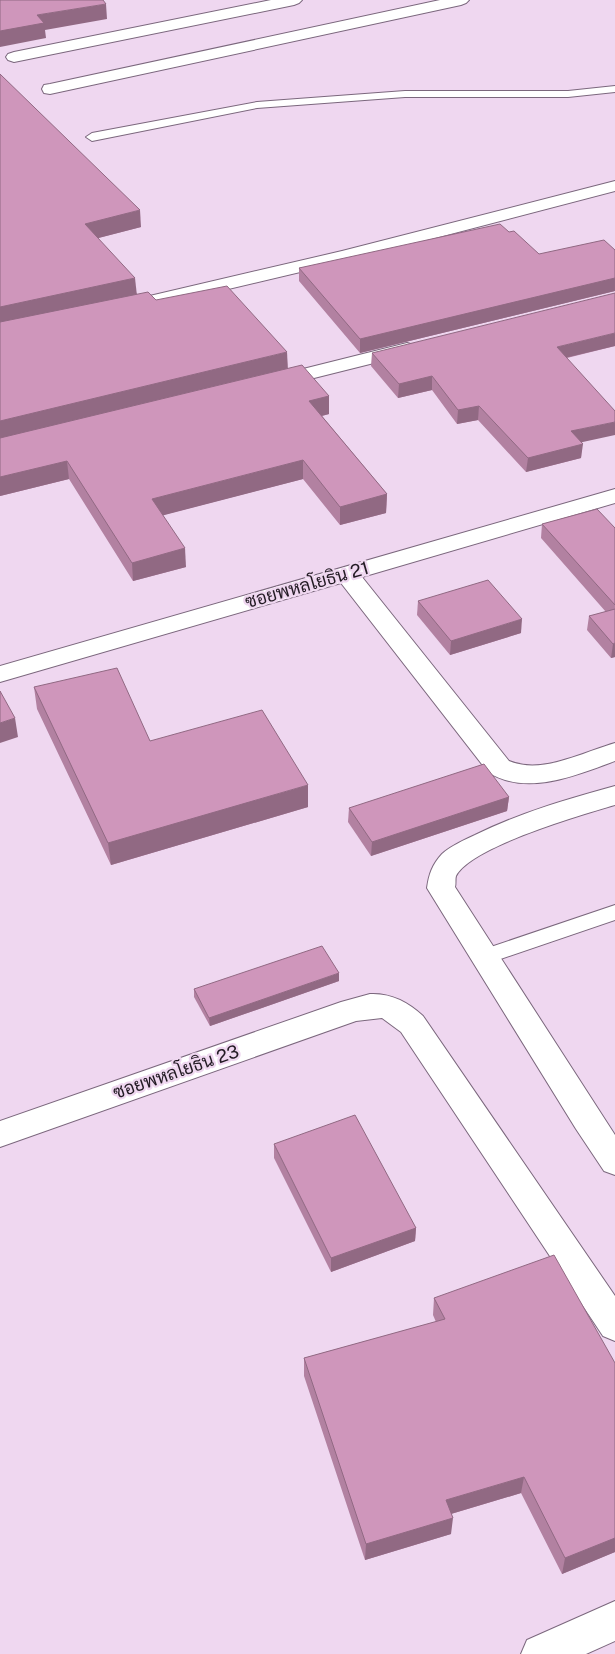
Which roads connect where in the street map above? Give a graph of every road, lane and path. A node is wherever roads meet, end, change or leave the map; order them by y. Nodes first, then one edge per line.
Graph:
1 (294, 0) edge
2 (461, 0) edge
3 (14, 57) dead end
4 (50, 89) dead end
5 (615, 89) edge
6 (92, 138) dead end
7 (615, 186) edge
8 (113, 310) edge
9 (428, 344) edge
10 (257, 386) edge
11 (615, 496) edge
12 (347, 574) junction
13 (0, 674) edge
14 (615, 752) edge
15 (615, 794) edge
16 (615, 912) edge
17 (484, 956) junction
18 (0, 1134) edge
19 (615, 1161) edge
20 (615, 1325) edge
21 (615, 1620) edge
22 (541, 1654) edge

1 - 3 street
2 - 4 street
5 - 6 lane
7 - 8 street
9 - 10 street
11 - 12 street, ซอยพหลโยธิน 21
12 - 13 street, ซอยพหลโยธิน 21
12 - 14 street
15 - 17 street
16 - 17 lane
17 - 19 street
18 - 20 street, ซอยพหลโยธิน 23
21 - 22 street

